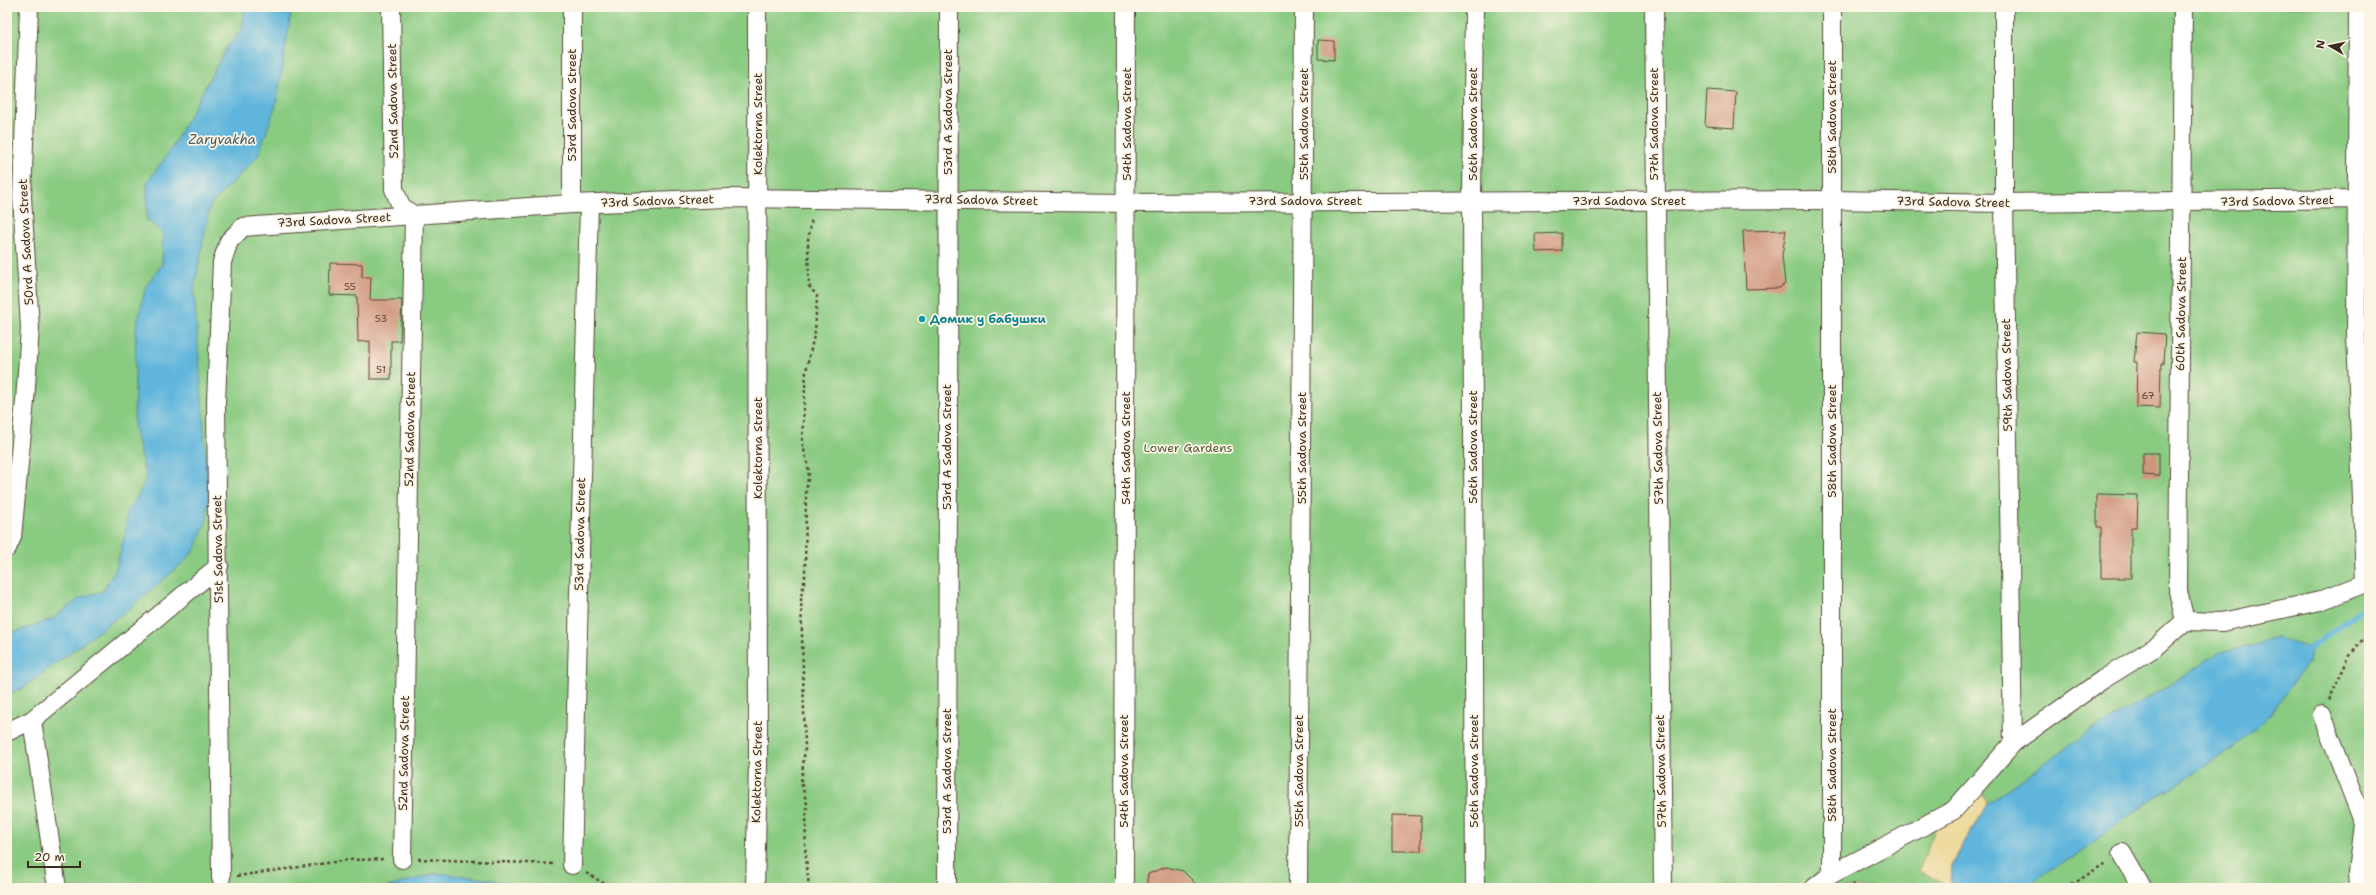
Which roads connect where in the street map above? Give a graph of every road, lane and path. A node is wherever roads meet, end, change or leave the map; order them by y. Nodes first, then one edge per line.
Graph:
1 (28, 7) edge
2 (391, 7) edge
3 (572, 7) edge
4 (757, 7) edge
5 (949, 7) edge
6 (1126, 7) edge
7 (1304, 7) edge
8 (1474, 7) edge
9 (1654, 7) edge
10 (1832, 7) edge
11 (2004, 7) edge
12 (2183, 7) edge
13 (2358, 7) edge
14 (14, 198) edge
15 (759, 198) junction
16 (815, 198) junction
17 (2363, 199) edge
18 (948, 200) junction
19 (1472, 200) junction
20 (1832, 200) junction
21 (1304, 201) junction
22 (1655, 201) junction
23 (1127, 203) junction
24 (2004, 203) junction
25 (2183, 203) junction
26 (580, 204) junction
27 (414, 216) junction
28 (243, 227) joint
29 (7, 548) edge
30 (219, 566) junction
31 (2367, 583) edge
32 (2185, 621) junction
33 (2369, 631) edge
34 (2322, 715) joint
35 (32, 720) junction
36 (7, 732) edge
37 (2012, 743) junction
38 (2122, 853) joint
39 (402, 859) dead end
40 (572, 865) dead end
41 (1832, 874) junction
42 (221, 878) dead end
43 (57, 888) edge
44 (755, 888) edge
45 (809, 888) edge
46 (947, 888) edge
47 (1124, 888) edge
48 (1298, 888) edge
49 (1475, 888) edge
50 (1663, 888) edge
51 (1814, 888) edge
52 (2067, 888) edge
53 (2142, 888) edge
54 (2359, 888) edge

1 - 14 street, 50rd A Sadova Street
2 - 27 street, 52nd Sadova Street
3 - 26 street, 53rd Sadova Street
4 - 15 street, Kolektorna Street
5 - 18 street, 53rd A Sadova Street
6 - 23 street, 54th Sadova Street
7 - 21 street, 55th Sadova Street
8 - 19 street, 56th Sadova Street
9 - 22 street, 57th Sadova Street
10 - 20 street, 58th Sadova Street
11 - 24 street, 59th Sadova Street
12 - 25 street, 60th Sadova Street
13 - 17 street
14 - 29 street, 50rd A Sadova Street
15 - 16 street, 73rd Sadova Street
15 - 26 street, 73rd Sadova Street
15 - 44 street, Kolektorna Street
16 - 18 street, 73rd Sadova Street
16 - 45 path
17 - 25 street, 73rd Sadova Street
17 - 31 street
18 - 23 street, 73rd Sadova Street
18 - 46 street, 53rd A Sadova Street
19 - 21 street, 73rd Sadova Street
19 - 22 street, 73rd Sadova Street
19 - 49 street, 56th Sadova Street
20 - 22 street, 73rd Sadova Street
20 - 24 street, 73rd Sadova Street
20 - 41 street, 58th Sadova Street
21 - 23 street, 73rd Sadova Street
21 - 48 street, 55th Sadova Street
22 - 50 street, 57th Sadova Street
23 - 47 street, 54th Sadova Street
24 - 25 street, 73rd Sadova Street
24 - 37 street, 59th Sadova Street
25 - 32 street, 60th Sadova Street
26 - 27 street, 73rd Sadova Street
26 - 40 street, 53rd Sadova Street
27 - 28 street, 73rd Sadova Street
27 - 39 street, 52nd Sadova Street
28 - 30 street, 51st Sadova Street
30 - 35 street
30 - 42 street, 51st Sadova Street
31 - 32 street
32 - 37 street
33 - 34 path
34 - 54 street
35 - 36 street
35 - 43 street
37 - 41 street
38 - 52 path
38 - 53 street
41 - 51 street

